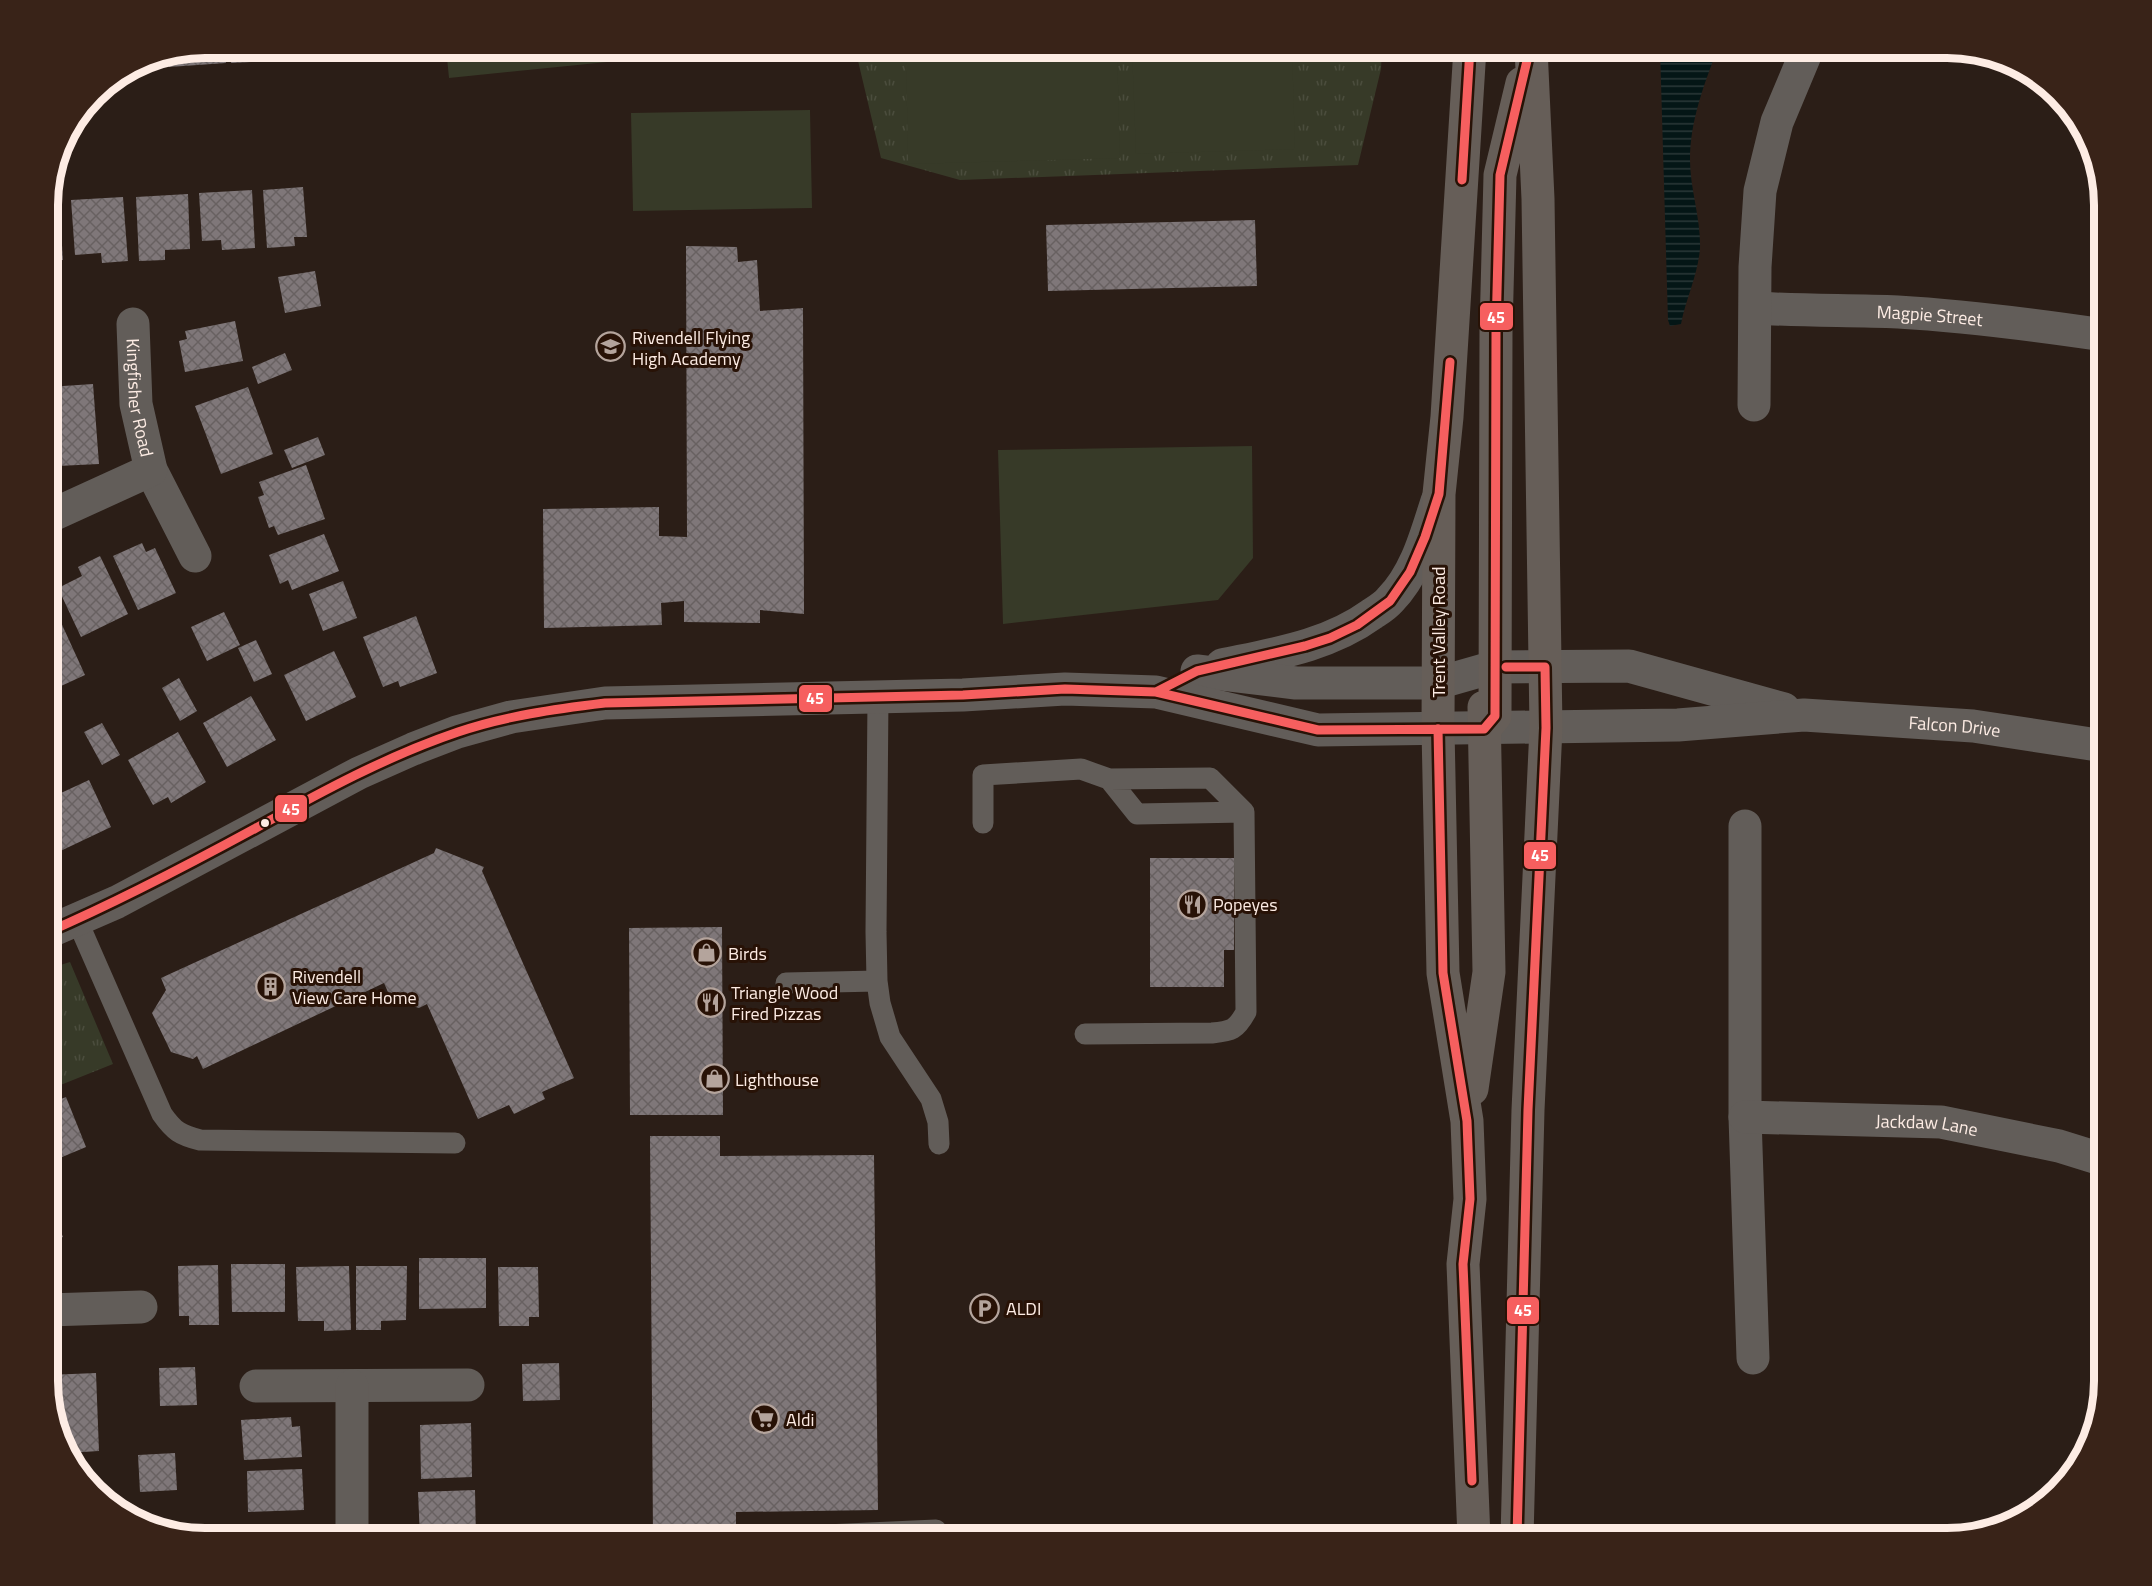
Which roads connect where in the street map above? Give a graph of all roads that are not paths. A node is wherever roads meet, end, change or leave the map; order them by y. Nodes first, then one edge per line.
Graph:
1 (1469, 58) edge
2 (1528, 58) edge
3 (1531, 58) edge
4 (1804, 58) edge
5 (1756, 308) junction
6 (133, 324) dead end
7 (2094, 334) edge
8 (1754, 405) dead end
9 (151, 470) junction
10 (1439, 494) junction
11 (59, 512) edge
12 (195, 556) dead end
13 (1494, 667) junction
14 (1545, 667) junction
15 (1197, 671) junction
16 (1438, 683) junction
17 (1156, 692) junction
18 (878, 697) junction
19 (1804, 715) junction
20 (1546, 728) junction
21 (1438, 729) junction
22 (1484, 729) junction
23 (2094, 744) edge
24 (1109, 779) junction
25 (1244, 812) junction
26 (983, 823) dead end
27 (1744, 826) dead end
28 (63, 926) edge
29 (877, 981) junction
30 (786, 983) dead end
31 (1085, 1034) dead end
32 (1745, 1116) junction
33 (1467, 1121) junction
34 (455, 1143) dead end
35 (939, 1144) dead end
36 (2094, 1157) edge
37 (141, 1306) dead end
38 (59, 1310) edge
39 (1753, 1358) dead end
40 (468, 1385) dead end
41 (256, 1386) dead end
42 (352, 1386) junction
43 (351, 1528) edge
44 (1474, 1528) edge
45 (1517, 1528) edge

1 - 10 main road, Trent Valley Road
2 - 13 main road
3 - 14 main road
4 - 5 street
5 - 7 street, Magpie Street
5 - 8 street
6 - 9 street, Kingfisher Road
9 - 11 street, Kingfisher Road
9 - 12 street, Kingfisher Road
10 - 15 street
10 - 16 main road, Trent Valley Road
13 - 14 street, Falcon Drive
13 - 16 street, Falcon Drive
13 - 22 main road
14 - 19 street, Falcon Drive
14 - 20 main road
15 - 16 street, Falcon Drive
15 - 17 street
16 - 21 main road, Trent Valley Road
17 - 18 street, Falcon Drive
17 - 21 street, Falcon Drive
18 - 28 street, Falcon Drive
18 - 29 lane
19 - 20 street, Falcon Drive
19 - 23 street, Falcon Drive
20 - 22 street, Falcon Drive
20 - 45 main road
21 - 22 street, Falcon Drive
21 - 33 main road, Trent Valley Road
22 - 33 main road
24 - 25 lane
24 - 25 lane
24 - 26 lane
25 - 31 lane
27 - 32 street
28 - 34 lane
29 - 30 lane
29 - 35 lane
32 - 36 street, Jackdaw Lane
32 - 39 street
33 - 44 main road, Trent Valley Road
37 - 38 street
40 - 42 street
41 - 42 street
42 - 43 street

